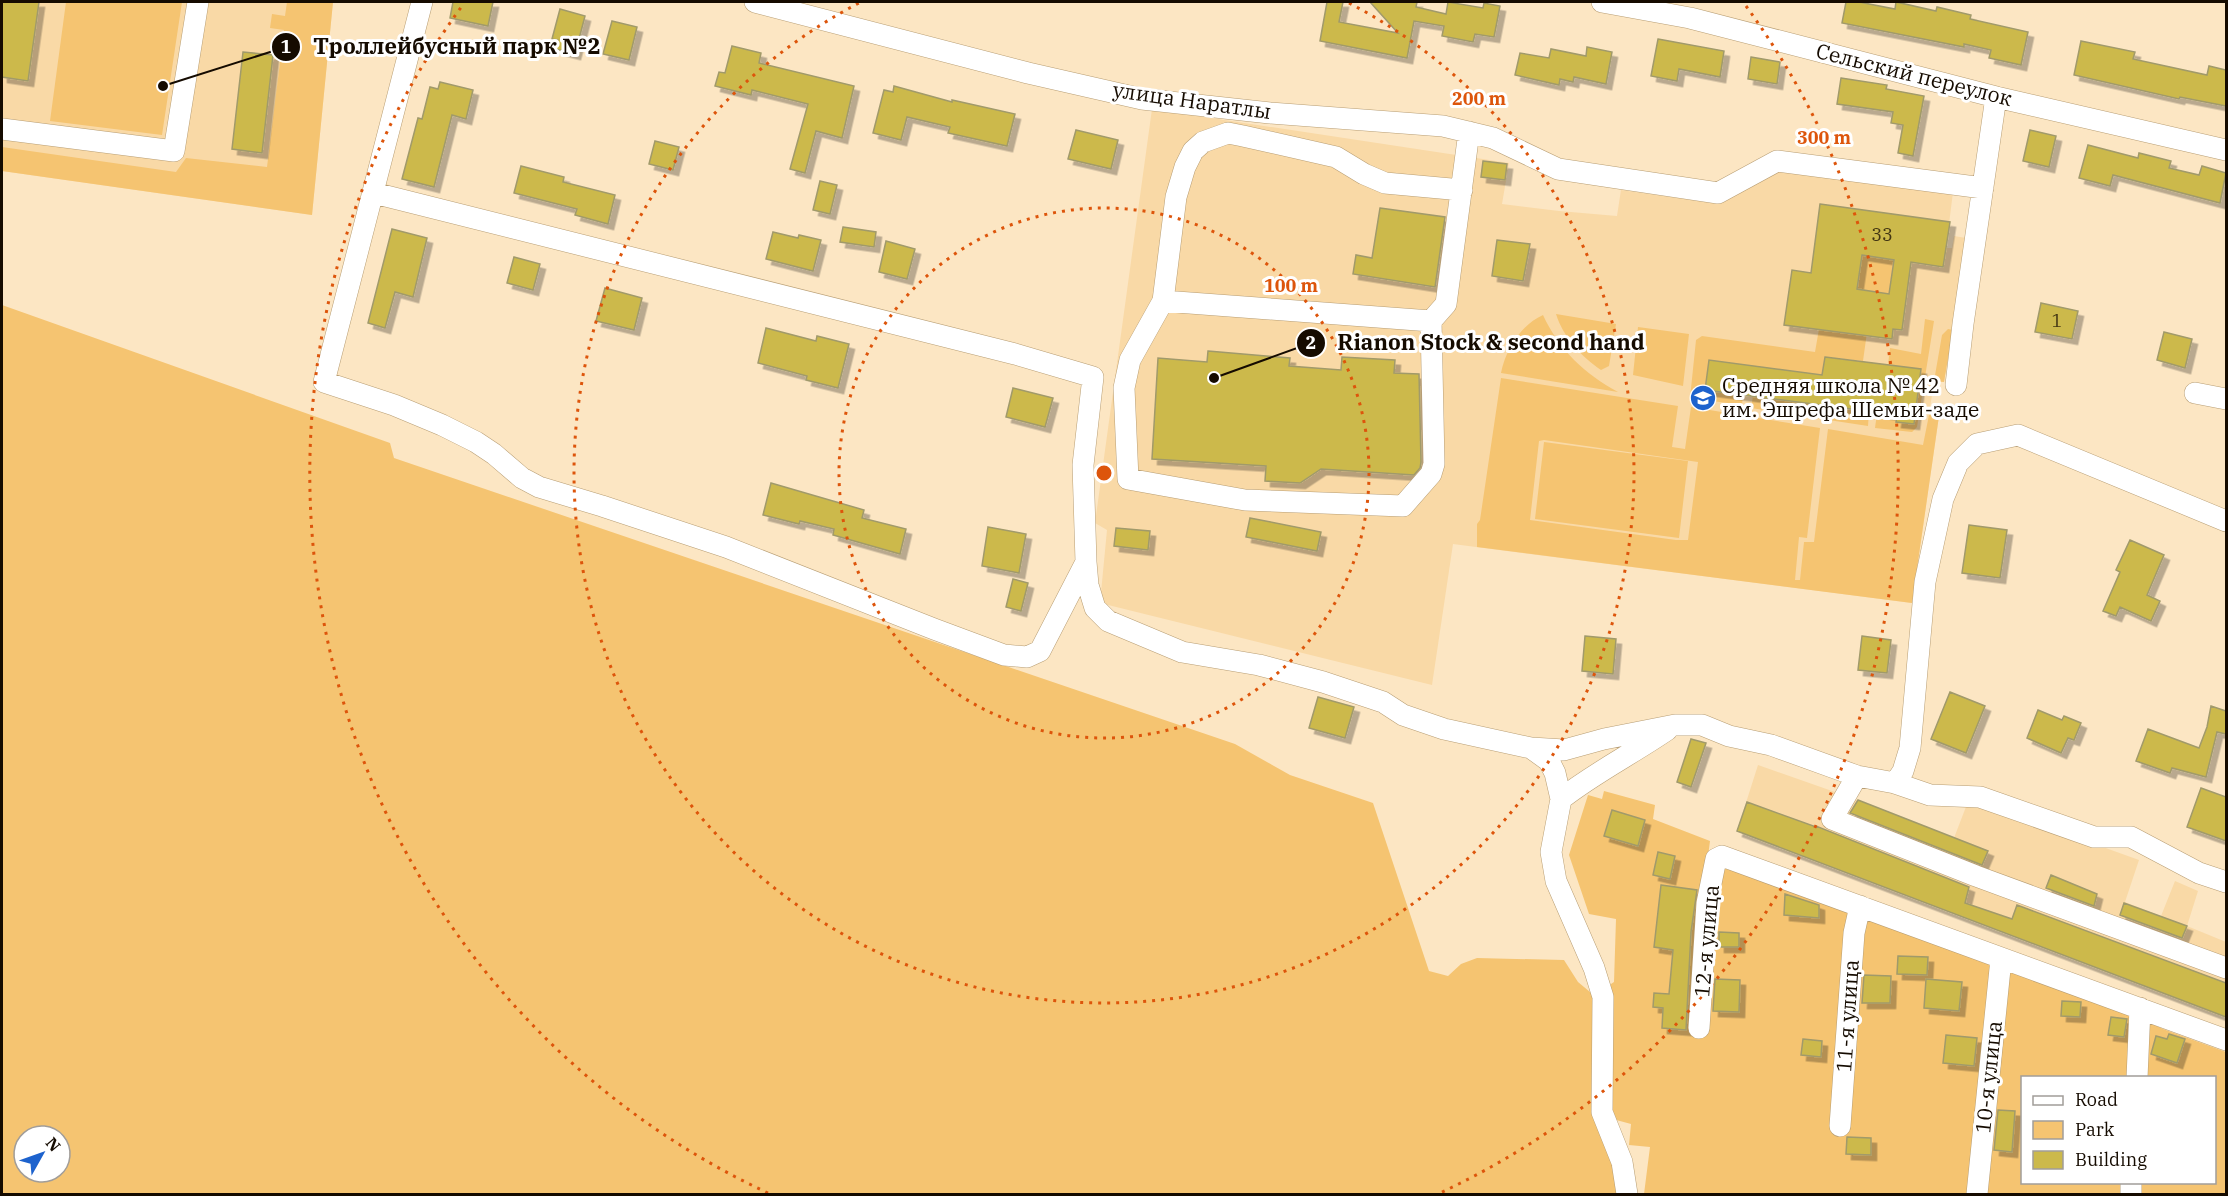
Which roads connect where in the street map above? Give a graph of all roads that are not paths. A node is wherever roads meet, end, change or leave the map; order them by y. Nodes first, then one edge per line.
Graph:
1 (198, 2) edge
2 (422, 2) edge
3 (755, 2) edge
4 (1602, 2) edge
5 (1996, 97) junction
6 (2, 129) edge
7 (1469, 132) junction
8 (2226, 150) edge
9 (1983, 188) junction
10 (1462, 190) junction
11 (374, 193) junction
12 (1163, 302) junction
13 (1431, 321) junction
14 (1956, 386) dead end
15 (2195, 393) dead end
16 (2226, 399) edge
17 (2226, 521) edge
18 (1086, 561) junction
19 (1675, 725) junction
20 (1531, 748) junction
21 (1857, 776) junction
22 (1895, 783) junction
23 (1561, 799) junction
24 (2226, 882) edge
25 (1860, 906) junction
26 (2001, 959) junction
27 (2226, 968) edge
28 (2140, 1008) junction
29 (1699, 1028) dead end
30 (2226, 1040) edge
31 (2137, 1076) edge
32 (1840, 1126) dead end
33 (1627, 1194) edge
34 (1977, 1194) edge

1 - 6 street
2 - 11 street
3 - 7 street, улица Наратлы
4 - 5 street, Сельский переулок
5 - 8 street, Сельский переулок
5 - 9 street
7 - 9 street, улица Наратлы
7 - 10 street
9 - 14 street
10 - 12 street
10 - 13 street
11 - 18 street
11 - 18 street
12 - 13 street
12 - 13 street
15 - 16 street
17 - 22 street
18 - 20 street
19 - 20 street
19 - 21 street
19 - 23 street
20 - 23 street
21 - 22 street
21 - 27 street
22 - 24 street
23 - 33 street
25 - 26 street
25 - 29 street, 12-я улица
25 - 32 street, 11-я улица
26 - 28 street
26 - 34 street, 10-я улица
28 - 30 street
28 - 31 street

